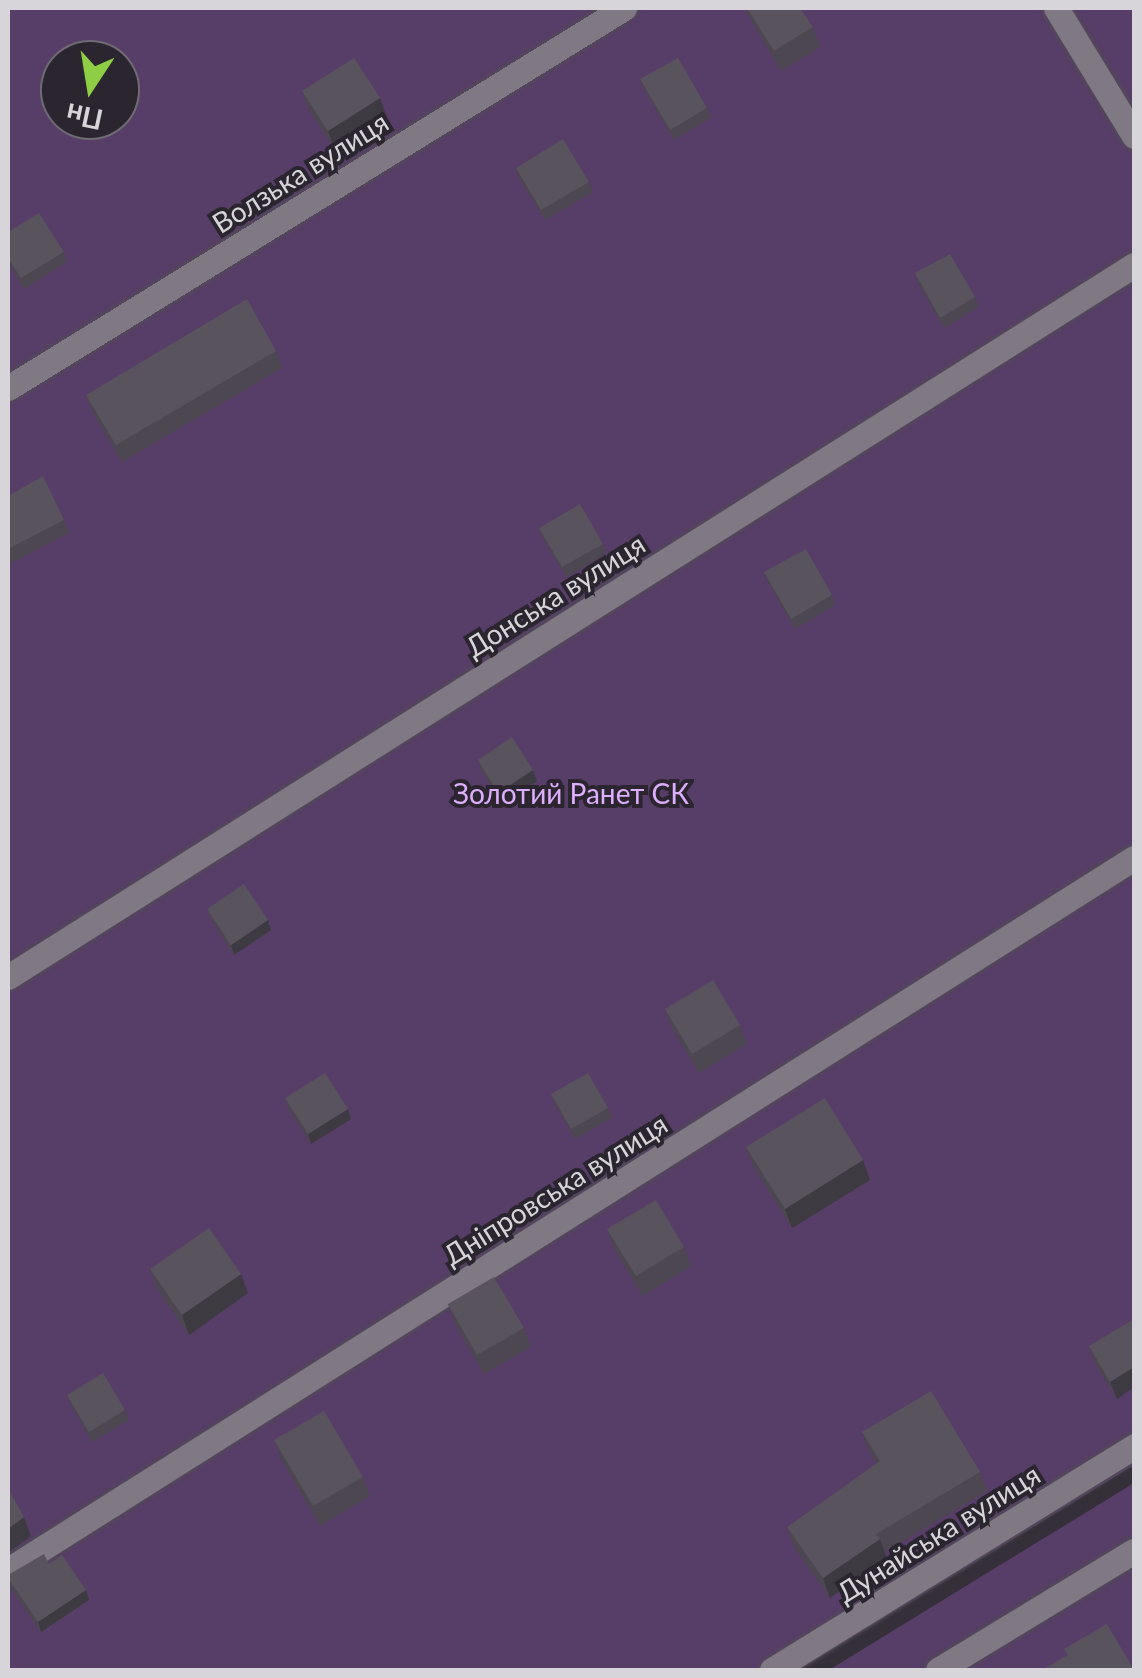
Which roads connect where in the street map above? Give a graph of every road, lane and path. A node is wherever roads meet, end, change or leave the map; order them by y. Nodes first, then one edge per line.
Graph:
1 (624, 8) edge
2 (1056, 8) edge
3 (1134, 136) edge
4 (1134, 264) edge
5 (8, 388) edge
6 (1134, 858) edge
7 (8, 976) edge
8 (1134, 1446) edge
9 (1134, 1551) edge
10 (8, 1570) edge
11 (772, 1670) edge
12 (938, 1670) edge

1 - 5 street, Волзька вулиця
2 - 3 street
4 - 7 street, Донська вулиця
6 - 10 street, Дніпровська вулиця
8 - 11 street, Дунайська вулиця
9 - 12 street

